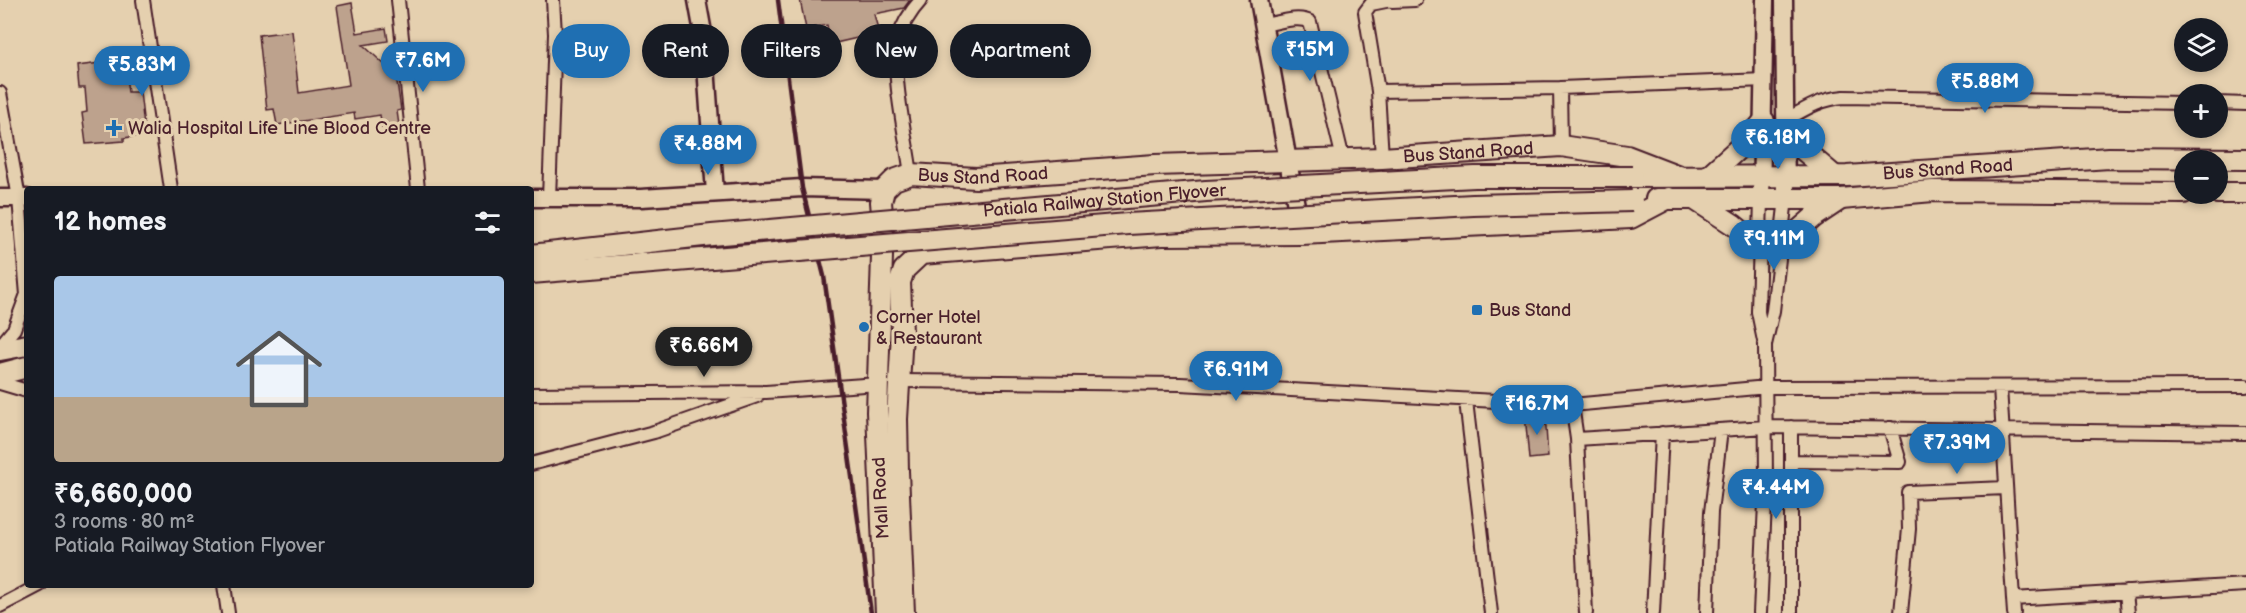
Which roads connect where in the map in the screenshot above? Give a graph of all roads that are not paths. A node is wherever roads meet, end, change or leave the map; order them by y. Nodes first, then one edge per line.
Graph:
1 (143, 0) edge
2 (399, 0) edge
3 (554, 0) edge
4 (697, 0) edge
5 (921, 0) edge
6 (1259, 0) edge
7 (1415, 0) edge
8 (1766, 0) edge
9 (1784, 0) edge
10 (1392, 1) edge
11 (1264, 25) junction
12 (1765, 80) junction
13 (1560, 88) junction
14 (1378, 91) junction
15 (0, 93) edge
16 (2174, 103) edge
17 (2228, 103) edge
18 (2246, 104) edge
19 (1764, 121) junction
20 (1785, 125) junction
21 (1562, 146) junction
22 (1382, 158) junction
23 (1343, 159) junction
24 (2246, 159) edge
25 (1290, 162) junction
26 (911, 174) junction
27 (1787, 174) junction
28 (1709, 175) junction
29 (1761, 175) junction
30 (1833, 175) junction
31 (1679, 176) junction
32 (171, 186) edge
33 (418, 186) edge
34 (884, 190) junction
35 (715, 193) junction
36 (2174, 193) edge
37 (2228, 193) edge
38 (2246, 193) edge
39 (0, 198) edge
40 (23, 198) edge
41 (534, 198) edge
42 (549, 198) junction
43 (1669, 198) junction
44 (1761, 198) junction
45 (1785, 198) junction
46 (1694, 199) junction
47 (1841, 199) junction
48 (24, 222) edge
49 (1301, 234) junction
50 (1782, 245) junction
51 (1760, 246) junction
52 (534, 255) edge
53 (534, 273) edge
54 (24, 302) edge
55 (24, 345) edge
56 (1765, 345) junction
57 (0, 348) edge
58 (24, 368) edge
59 (0, 374) edge
60 (900, 381) junction
61 (0, 383) edge
62 (878, 384) junction
63 (2246, 386) edge
64 (1767, 387) junction
65 (2000, 387) junction
66 (24, 390) edge
67 (766, 392) junction
68 (534, 393) edge
69 (1466, 401) junction
70 (1572, 405) junction
71 (1766, 427) junction
72 (1791, 427) junction
73 (1890, 428) junction
74 (2001, 428) junction
75 (1721, 430) junction
76 (1662, 433) junction
77 (2246, 433) edge
78 (1577, 439) junction
79 (1791, 460) junction
80 (534, 463) edge
81 (2006, 488) junction
82 (2246, 585) edge
83 (34, 588) edge
84 (224, 588) edge
85 (2126, 592) junction
86 (2013, 599) junction
87 (0, 606) edge
88 (228, 613) edge
89 (886, 613) edge
90 (904, 613) edge
91 (1491, 613) edge
92 (1586, 613) edge
93 (1653, 613) edge
94 (1707, 613) edge
95 (1760, 613) edge
96 (1791, 613) edge
97 (1901, 613) edge
98 (2014, 613) edge
99 (2128, 613) edge

1 - 32 street
2 - 33 street
3 - 42 street
4 - 35 street
5 - 26 street
6 - 11 street
7 - 10 street
8 - 12 street
9 - 20 street
10 - 14 street
11 - 23 street
11 - 25 street
12 - 13 street
12 - 19 street
13 - 14 street
13 - 21 street
14 - 22 street
15 - 40 street
16 - 20 street
17 - 18 street
19 - 28 main road
19 - 29 street
20 - 27 street
20 - 30 main road
21 - 22 main road, Bus Stand Road
21 - 31 main road, Bus Stand Road
22 - 23 main road, Bus Stand Road
23 - 25 main road, Bus Stand Road
24 - 30 main road, Bus Stand Road
25 - 26 main road, Bus Stand Road
25 - 49 street
26 - 34 main road, Bus Stand Road
27 - 29 main road, Bus Stand Road
27 - 30 main road, Bus Stand Road
27 - 45 street
28 - 29 main road, Bus Stand Road
28 - 31 main road, Bus Stand Road
29 - 44 street
31 - 52 main road, Patiala Railway Station Flyover, bridge
34 - 35 street
34 - 62 main road
35 - 42 street
36 - 47 main road, Bus Stand Road
37 - 38 main road
39 - 40 street
40 - 48 street
41 - 42 street
43 - 46 main road, Bus Stand Road
43 - 49 main road
43 - 53 main road, Patiala Railway Station Flyover, bridge
44 - 45 main road, Bus Stand Road
44 - 46 main road, Bus Stand Road
44 - 51 street
45 - 47 main road, Bus Stand Road
45 - 50 street
46 - 51 main road
47 - 50 main road
49 - 60 main road
50 - 56 street
51 - 56 street
54 - 57 street
55 - 57 main road
56 - 64 street
58 - 59 main road
60 - 69 street
60 - 90 main road, Mall Road
61 - 66 street
62 - 67 street
62 - 89 main road, Mall Road
63 - 65 street
64 - 65 street
64 - 70 street
64 - 71 street
65 - 74 street
67 - 68 street
67 - 80 street
69 - 70 street
69 - 91 street
70 - 78 street
71 - 72 street
71 - 75 street
71 - 95 street
72 - 73 street
72 - 79 street
73 - 74 street
73 - 79 street
74 - 77 street
74 - 81 street
75 - 76 street
75 - 94 street
76 - 78 street
76 - 93 street
78 - 92 street
79 - 96 street
81 - 86 street
81 - 97 street
82 - 85 street
83 - 87 street
84 - 88 street
85 - 86 street
85 - 99 street
86 - 98 street

